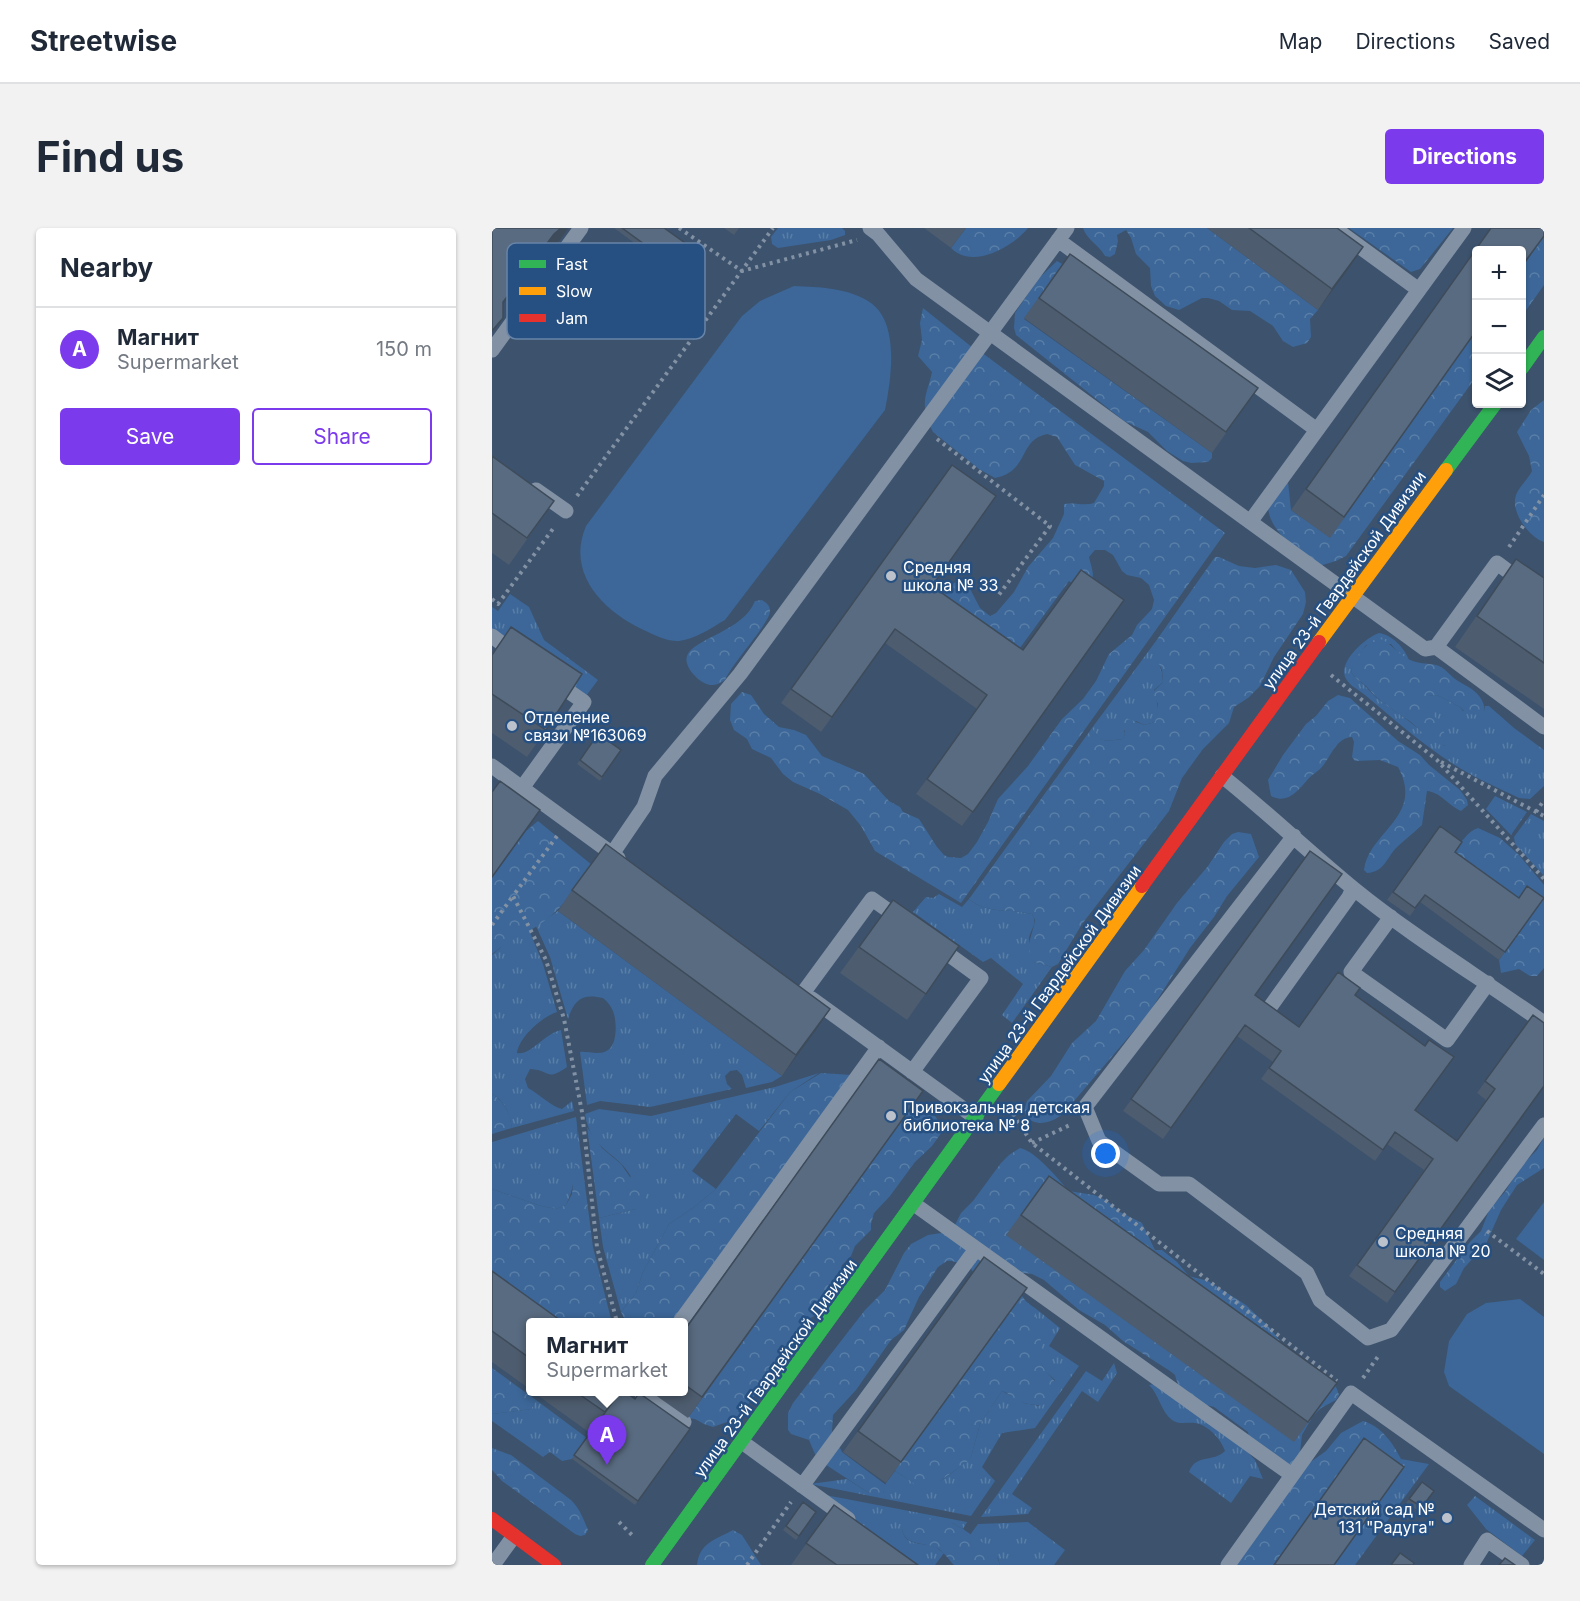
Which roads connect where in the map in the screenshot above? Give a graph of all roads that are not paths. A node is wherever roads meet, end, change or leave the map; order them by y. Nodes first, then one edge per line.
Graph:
1 (581, 228) edge
2 (1334, 228) edge
3 (1464, 228) edge
4 (876, 230) edge
5 (1062, 234) edge
6 (570, 243) edge
7 (1419, 290) junction
8 (507, 329) edge
9 (990, 333) junction
10 (1544, 338) edge
11 (492, 350) edge
12 (1526, 361) edge
13 (1492, 408) edge
14 (1317, 430) junction
15 (520, 479) edge
16 (566, 511) road end
17 (1250, 522) junction
18 (1352, 596) junction
19 (1544, 598) edge
20 (492, 636) edge
21 (1436, 647) junction
22 (529, 663) edge
23 (547, 676) edge
24 (1544, 727) edge
25 (492, 766) edge
26 (1222, 776) junction
27 (522, 788) junction
28 (1294, 836) junction
29 (612, 854) junction
30 (631, 867) edge
31 (1353, 888) junction
32 (1390, 917) junction
33 (1488, 983) junction
34 (1268, 1010) edge
35 (1544, 1023) edge
36 (879, 1047) junction
37 (912, 1072) junction
38 (976, 1118) junction
39 (1544, 1125) edge
40 (914, 1204) junction
41 (976, 1249) junction
42 (684, 1318) edge
43 (647, 1396) edge
44 (684, 1422) edge
45 (742, 1442) junction
46 (1293, 1475) junction
47 (802, 1486) junction
48 (492, 1519) edge
49 (857, 1526) edge
50 (1544, 1530) edge
51 (514, 1536) junction
52 (493, 1565) edge
53 (554, 1565) edge
54 (652, 1565) edge
55 (1228, 1565) edge
56 (1471, 1565) edge
57 (1522, 1565) edge

1 - 6 lane
2 - 7 lane
3 - 7 lane
4 - 9 lane
5 - 9 lane
5 - 14 lane
7 - 14 lane
8 - 11 lane
9 - 17 lane
9 - 29 lane
10 - 12 street
13 - 18 street, улица 23-й Гвардейской Дивизии
14 - 17 lane
15 - 16 lane
17 - 18 lane
18 - 21 lane
18 - 26 street, улица 23-й Гвардейской Дивизии
19 - 21 lane
20 - 22 lane
21 - 24 lane
23 - 27 lane
25 - 27 lane
26 - 28 lane
26 - 38 street, улица 23-й Гвардейской Дивизии
27 - 29 lane
28 - 31 lane
28 - 39 lane
29 - 30 lane
31 - 32 lane
31 - 34 lane
32 - 33 lane
32 - 33 lane
33 - 35 lane
36 - 37 lane
36 - 37 lane
36 - 42 lane
37 - 38 lane
38 - 40 street, улица 23-й Гвардейской Дивизии
40 - 41 lane
40 - 45 street, улица 23-й Гвардейской Дивизии
41 - 46 lane
41 - 47 lane
43 - 44 lane
45 - 47 lane
45 - 54 street, улица 23-й Гвардейской Дивизии
46 - 50 lane
46 - 55 lane
47 - 49 lane
48 - 51 street
51 - 52 lane
51 - 53 street
56 - 57 lane

